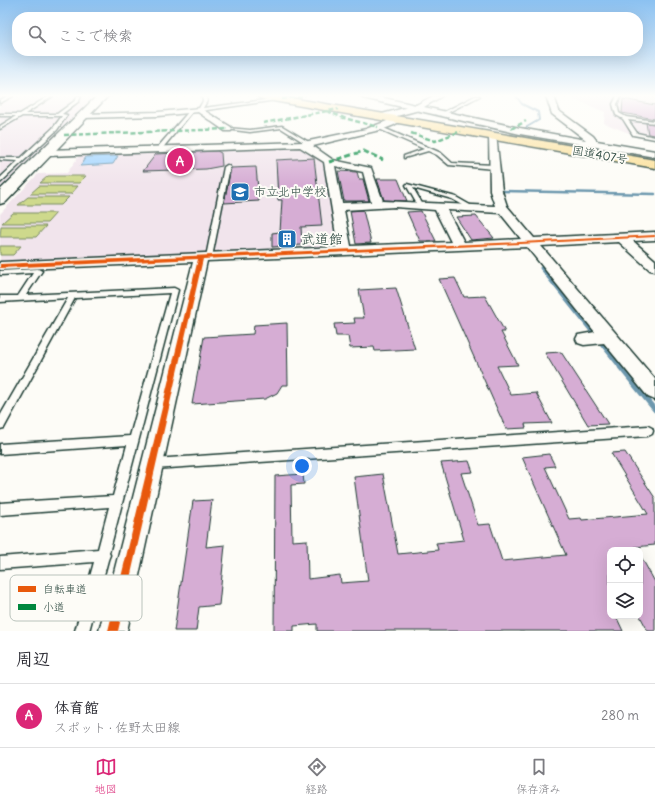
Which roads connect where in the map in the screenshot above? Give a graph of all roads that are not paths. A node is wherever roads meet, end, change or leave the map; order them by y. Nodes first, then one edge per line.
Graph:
1 (58, 125) edge
2 (73, 125) edge
3 (179, 125) edge
4 (223, 125) edge
5 (369, 125) edge
6 (386, 125) edge
7 (430, 125) edge
8 (494, 125) edge
9 (573, 125) edge
10 (630, 125) edge
11 (228, 129) joint
12 (493, 136) junction
13 (655, 138) edge
14 (593, 142) junction
15 (307, 144) junction
16 (159, 148) junction
17 (429, 149) junction
18 (47, 153) junction
19 (655, 154) edge
20 (406, 157) dead end
21 (0, 160) edge
22 (22, 160) junction
23 (329, 162) junction
24 (655, 164) edge
25 (227, 167) dead end
26 (494, 167) junction
27 (0, 181) edge
28 (0, 199) edge
29 (378, 205) junction
30 (420, 205) junction
31 (337, 207) junction
32 (439, 207) junction
33 (474, 209) junction
34 (503, 210) junction
35 (655, 236) edge
36 (622, 238) junction
37 (530, 243) junction
38 (459, 245) junction
39 (345, 251) junction
40 (205, 257) junction
41 (0, 266) edge
42 (655, 267) edge
43 (0, 273) edge
44 (73, 295) junction
45 (21, 297) junction
46 (0, 299) edge
47 (608, 336) junction
48 (584, 339) dead end
49 (655, 392) edge
50 (0, 425) edge
51 (648, 431) dead end
52 (134, 440) junction
53 (0, 449) edge
54 (153, 464) junction
55 (118, 501) junction
56 (0, 509) edge
57 (104, 555) junction
58 (0, 563) edge
59 (98, 575) edge
60 (126, 575) edge
61 (85, 621) edge
62 (115, 621) edge
63 (82, 631) edge
64 (113, 631) edge

1 - 22 lane
2 - 18 main road
3 - 16 lane
4 - 11 street
5 - 15 street
6 - 17 lane
7 - 12 highway, 国道407号
8 - 14 street
9 - 14 street
10 - 13 lane
11 - 15 lane
12 - 24 highway, 国道407号
12 - 26 street
14 - 19 street
15 - 16 street
15 - 23 street
16 - 18 street
17 - 20 lane
17 - 26 lane
18 - 28 main road
21 - 22 lane
22 - 27 lane
23 - 29 street
23 - 31 street
25 - 40 lane
26 - 34 street
29 - 30 street
29 - 31 street
30 - 32 street
30 - 33 lane
31 - 39 street
32 - 33 street
32 - 38 street
33 - 34 street
34 - 37 street
35 - 36 street
36 - 37 street
36 - 42 street
37 - 38 street
37 - 47 street
38 - 39 street
39 - 40 street
40 - 41 street
40 - 54 street
43 - 45 lane
44 - 45 lane
44 - 50 lane
44 - 52 lane
45 - 46 lane
47 - 48 street
47 - 49 street
51 - 54 lane
52 - 53 lane
52 - 55 lane
54 - 60 street
55 - 56 lane
55 - 57 lane
57 - 58 lane
57 - 59 lane
61 - 63 lane
62 - 64 street

